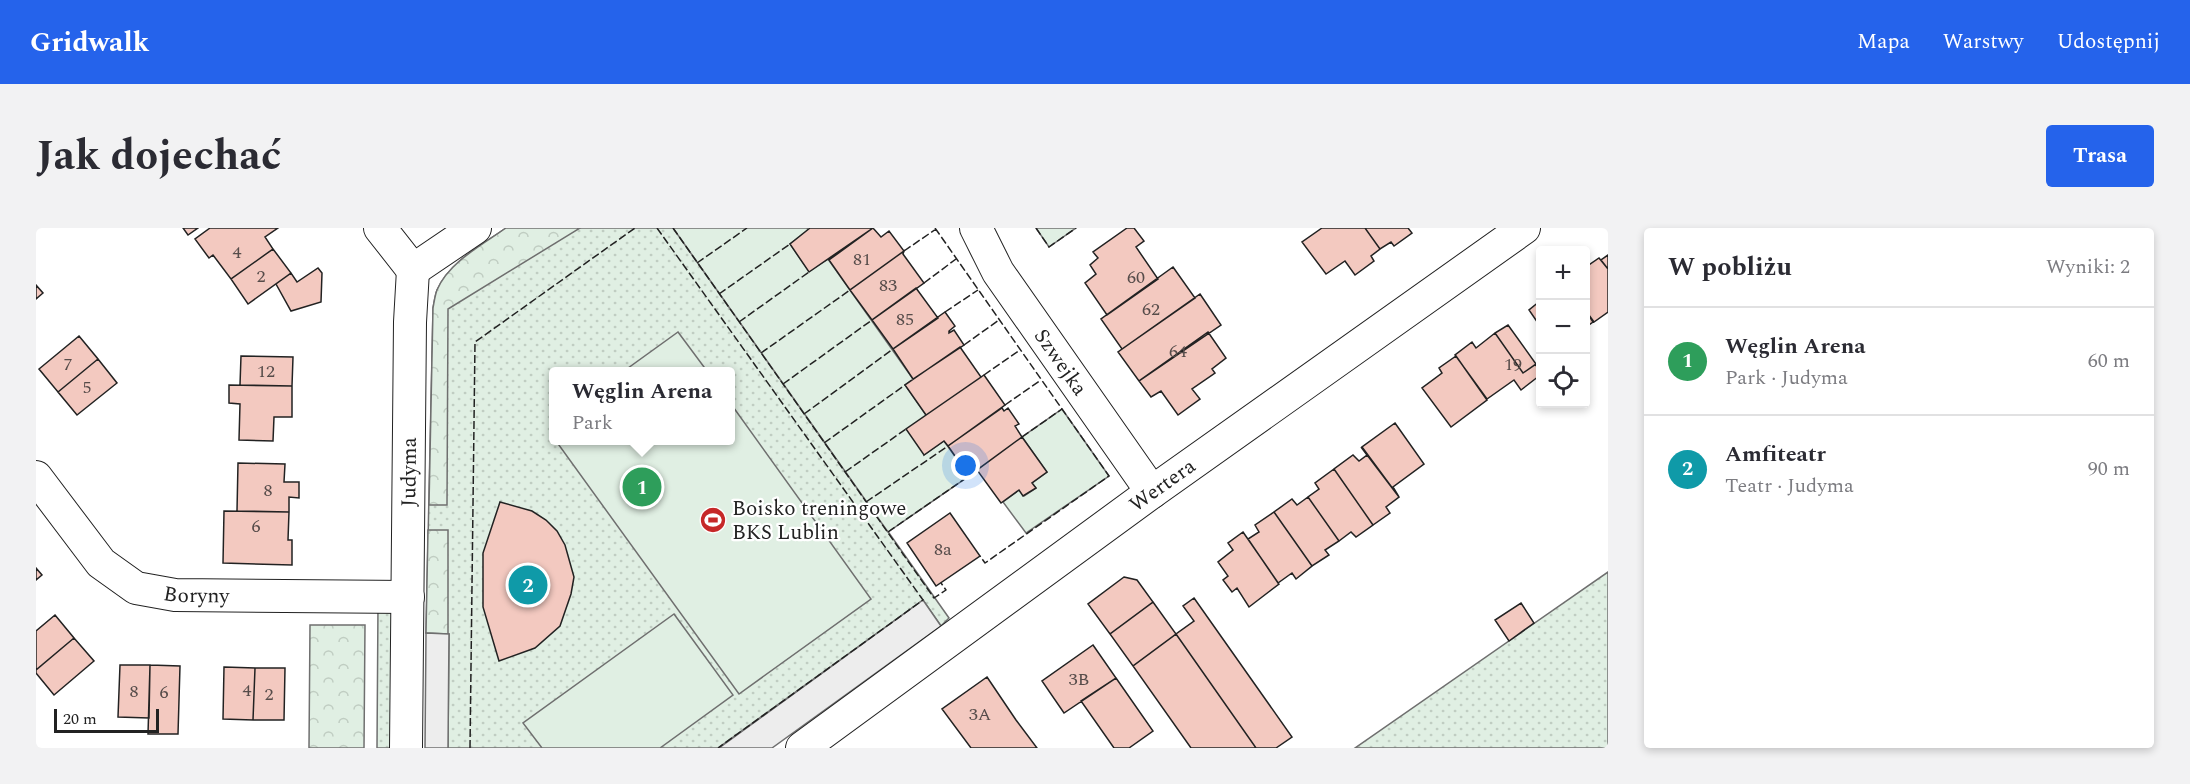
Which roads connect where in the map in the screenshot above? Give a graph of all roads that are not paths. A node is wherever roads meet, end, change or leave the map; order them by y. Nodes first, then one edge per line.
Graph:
1 (380, 228) edge
2 (475, 228) edge
3 (976, 228) edge
4 (1524, 228) edge
5 (413, 270) junction
6 (36, 477) edge
7 (1152, 492) junction
8 (408, 597) junction
9 (406, 748) edge
10 (802, 748) edge

1 - 5 street
2 - 5 street
3 - 7 street, Szwejka
4 - 7 street, Wertera
5 - 8 street, Judyma
6 - 8 street, Boryny
7 - 10 street, Wertera
8 - 9 street, Judyma

